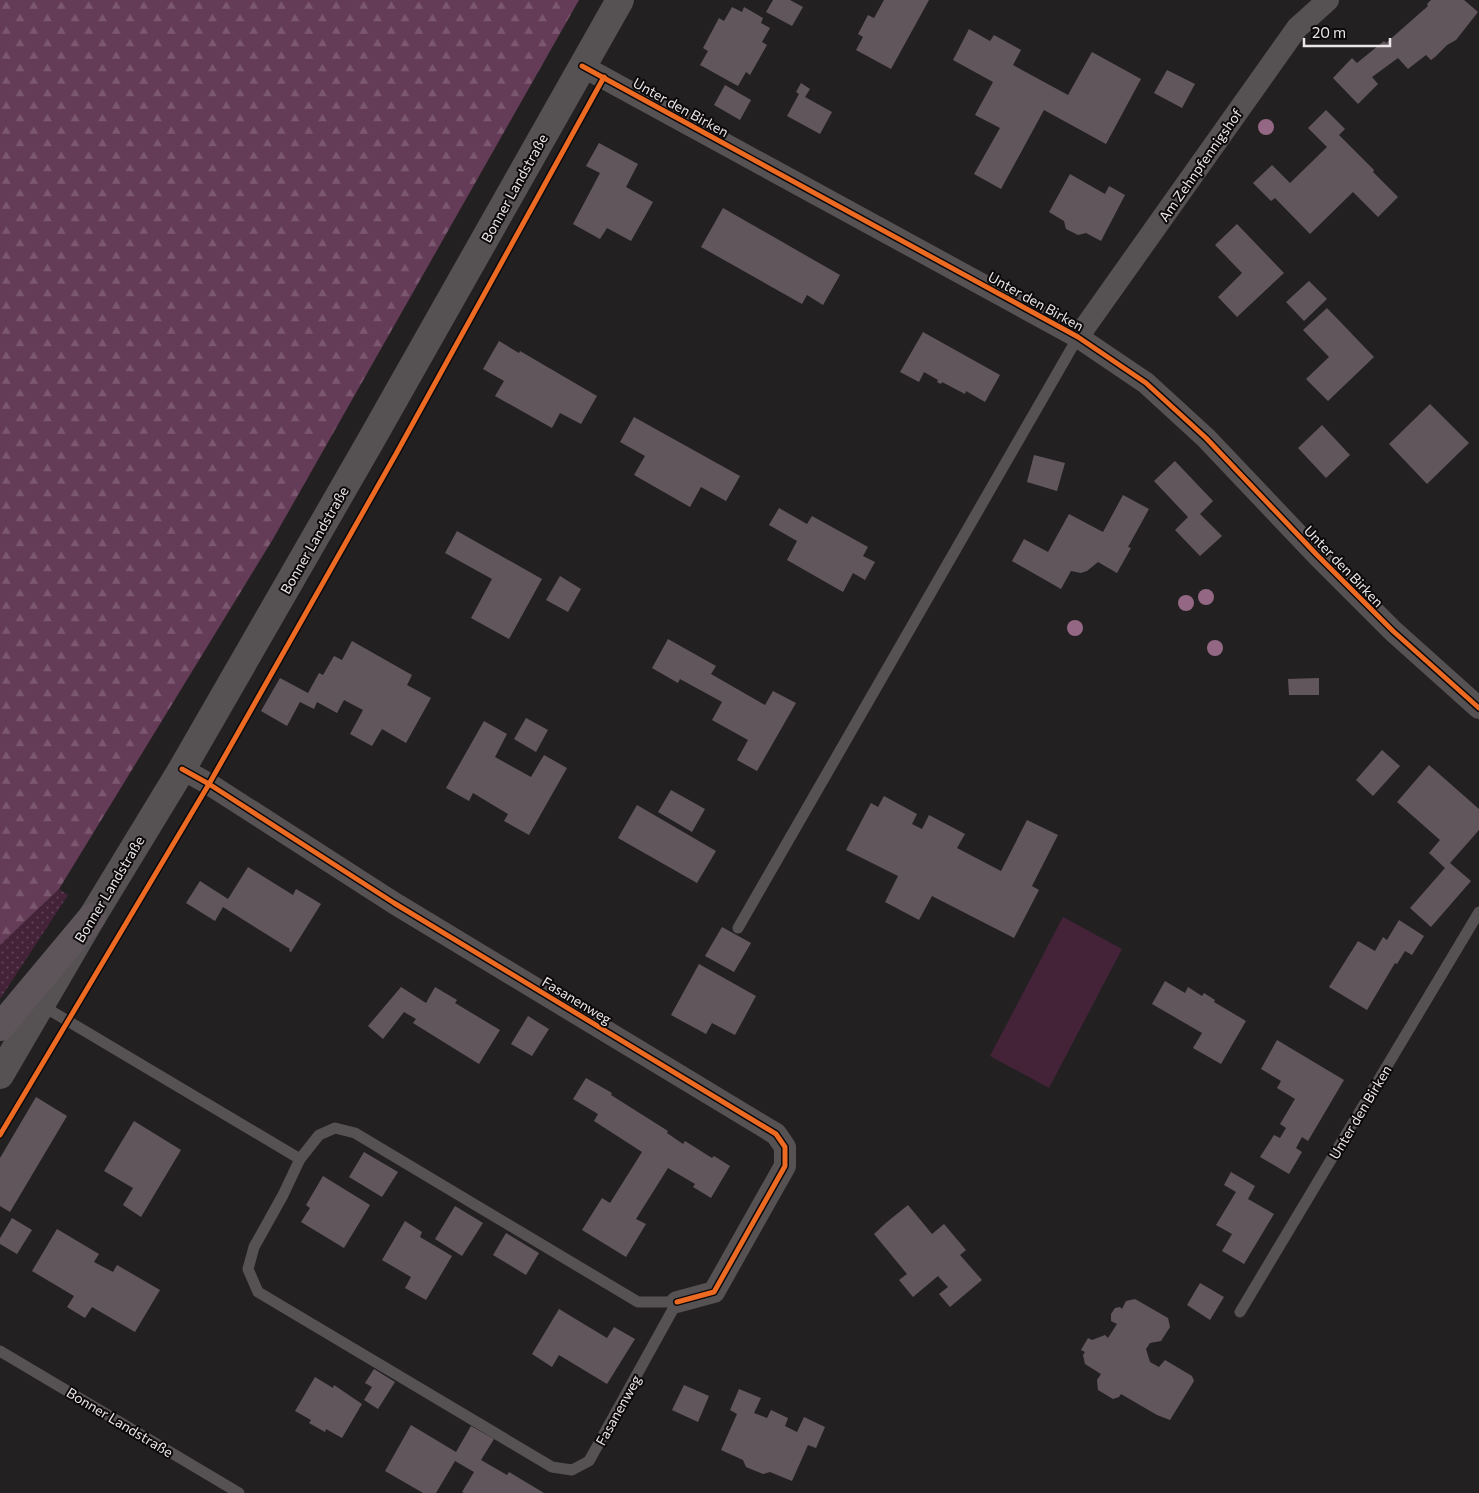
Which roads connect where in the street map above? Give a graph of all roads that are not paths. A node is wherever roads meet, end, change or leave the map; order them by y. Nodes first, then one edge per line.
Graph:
1 (620, 0) edge
2 (1328, 0) edge
3 (582, 66) junction
4 (1078, 337) junction
5 (1479, 708) edge
6 (182, 769) junction
7 (1479, 912) edge
8 (92, 917) junction
9 (738, 928) dead end
10 (41, 1004) junction
11 (0, 1027) edge
12 (0, 1075) edge
13 (300, 1158) junction
14 (677, 1302) junction
15 (1240, 1312) dead end
16 (0, 1351) edge
17 (239, 1493) edge

1 - 3 main road, Bonner Landstraße
2 - 4 street, Am Zehnpfennigshof
3 - 4 street, Unter den Birken
3 - 6 main road, Bonner Landstraße
4 - 5 street, Unter den Birken
4 - 9 lane
6 - 8 main road, Bonner Landstraße
6 - 14 street, Fasanenweg
7 - 15 lane, Unter den Birken
8 - 10 main road, Bonner Landstraße
8 - 11 highway
10 - 12 main road, Bonner Landstraße
10 - 13 lane
13 - 14 lane, Fasanenweg
13 - 14 lane, Fasanenweg
16 - 17 lane, Bonner Landstraße

